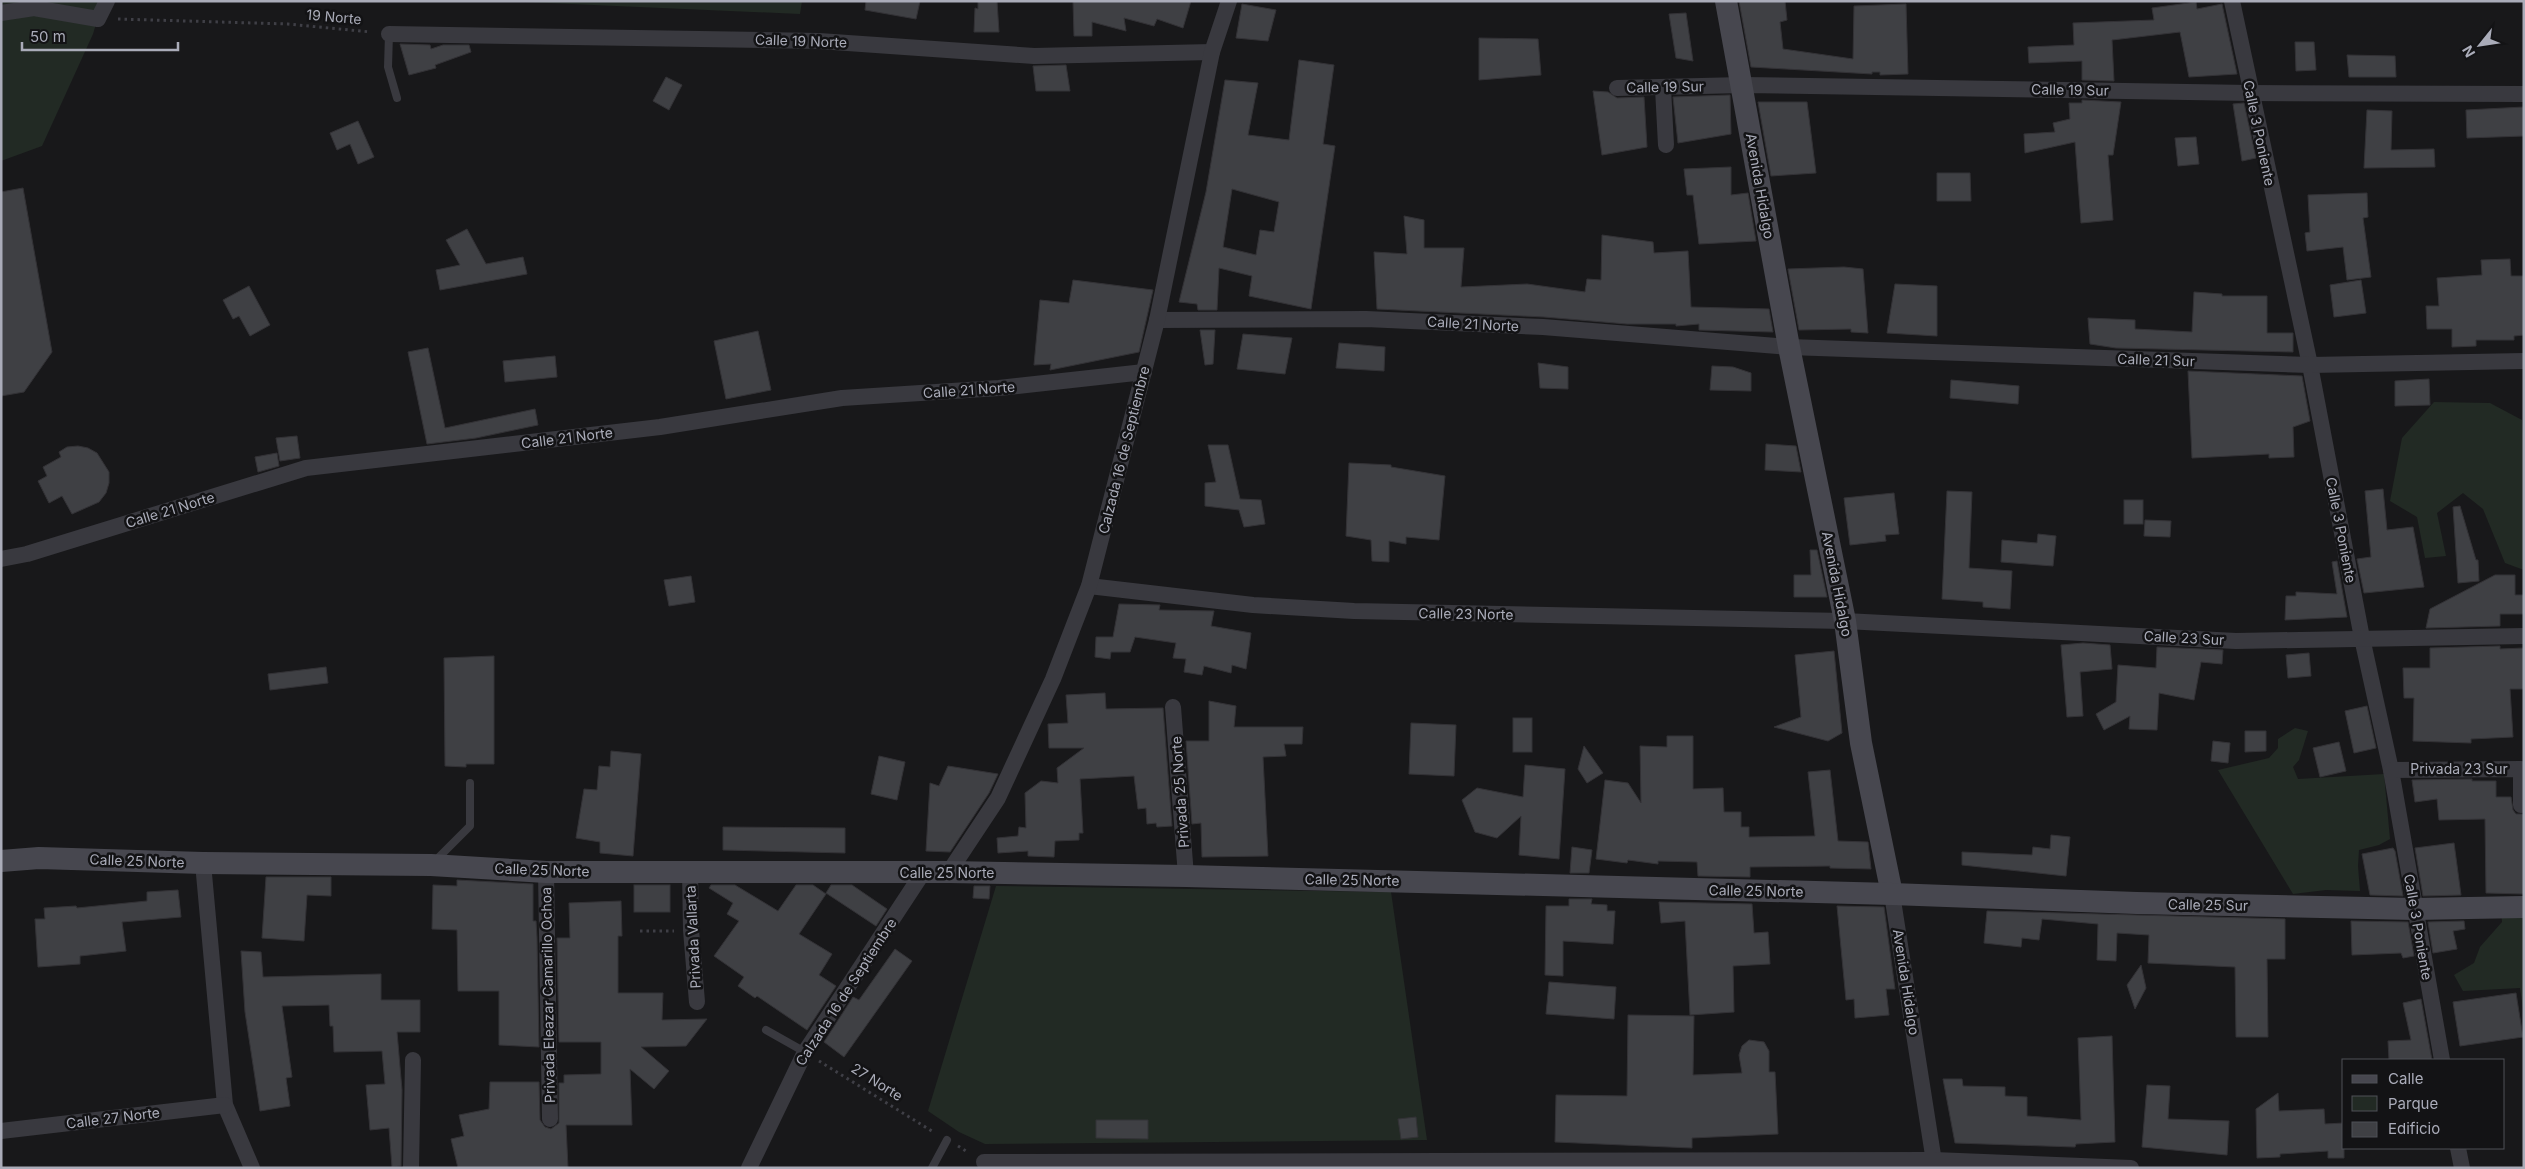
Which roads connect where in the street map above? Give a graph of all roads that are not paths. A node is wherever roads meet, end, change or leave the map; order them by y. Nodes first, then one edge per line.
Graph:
1 (107, 1) edge
2 (1229, 1) edge
3 (1726, 1) edge
4 (2232, 1) edge
5 (1, 13) edge
6 (389, 34) joint
7 (1212, 52) junction
8 (1743, 85) junction
9 (1617, 88) dead end
10 (1664, 88) junction
11 (2250, 92) junction
12 (2524, 94) edge
13 (397, 98) dead end
14 (1666, 145) dead end
15 (1157, 320) junction
16 (1789, 347) junction
17 (2524, 361) edge
18 (2310, 365) junction
19 (1144, 372) junction
20 (1, 560) edge
21 (1089, 586) junction
22 (1845, 621) junction
23 (2524, 636) edge
24 (2362, 638) junction
25 (1173, 707) dead end
26 (2391, 770) junction
27 (470, 783) dead end
28 (2521, 805) dead end
29 (1, 861) edge
30 (203, 863) junction
31 (431, 865) junction
32 (690, 871) junction
33 (546, 872) junction
34 (949, 872) junction
35 (922, 874) junction
36 (1186, 876) junction
37 (1892, 894) junction
38 (2524, 907) edge
39 (2414, 909) junction
40 (697, 1002) dead end
41 (766, 1030) dead end
42 (805, 1052) junction
43 (2442, 1059) edge
44 (413, 1060) dead end
45 (225, 1105) junction
46 (550, 1119) dead end
47 (1, 1131) edge
48 (946, 1140) road end
49 (2458, 1149) edge
50 (984, 1162) road end
51 (1935, 1164) edge
52 (252, 1168) edge
53 (411, 1168) edge
54 (749, 1168) edge
55 (932, 1168) edge
56 (2131, 1168) edge
57 (2462, 1168) edge

1 - 5 street
2 - 7 street, Calzada 16 de Septiembre
3 - 8 street, Avenida Hidalgo
4 - 11 street, Calle 3 Poniente
6 - 7 street, Calle 19 Norte
6 - 13 lane
7 - 15 street, Calzada 16 de Septiembre
8 - 10 street, Calle 19 Sur
8 - 11 street, Calle 19 Sur
8 - 16 street, Avenida Hidalgo
9 - 10 street, Calle 19 Sur
10 - 14 street
11 - 12 street, Calle 19 Sur
11 - 18 street, Calle 3 Poniente
15 - 16 street, Calle 21 Norte
15 - 19 street, Calzada 16 de Septiembre
16 - 18 street, Calle 21 Sur
16 - 22 street, Avenida Hidalgo
17 - 18 street, Calle 21 Sur
18 - 24 street, Calle 3 Poniente
19 - 20 street, Calle 21 Norte
19 - 21 street, Calzada 16 de Septiembre
21 - 22 street, Calle 23 Norte
21 - 34 street, Calzada 16 de Septiembre
22 - 24 street, Calle 23 Sur
22 - 37 street, Avenida Hidalgo
23 - 24 street, Calle 23 Sur
24 - 26 street, Calle 3 Poniente
25 - 36 street, Privada 25 Norte
26 - 28 street, Privada 23 Sur
26 - 39 street, Calle 3 Poniente
27 - 31 lane
29 - 30 street, Calle 25 Norte
30 - 31 street, Calle 25 Norte
30 - 45 street
31 - 33 street, Calle 25 Norte
32 - 33 street, Calle 25 Norte
32 - 35 street, Calle 25 Norte
32 - 40 street, Privada Vallarta
33 - 46 street, Privada Eleazar Camarillo Ochoa
34 - 35 street, Calle 25 Norte
34 - 36 street, Calle 25 Norte
35 - 42 street, Calzada 16 de Septiembre
36 - 37 street, Calle 25 Norte
37 - 39 street, Calle 25 Sur
37 - 51 street, Avenida Hidalgo
38 - 39 street, Calle 25 Sur
39 - 43 street, Calle 3 Poniente
41 - 42 lane
42 - 54 street, Calzada 16 de Septiembre
44 - 53 street
45 - 47 street, Calle 27 Norte
45 - 52 street
48 - 55 lane
49 - 57 street
50 - 51 street
51 - 56 street

